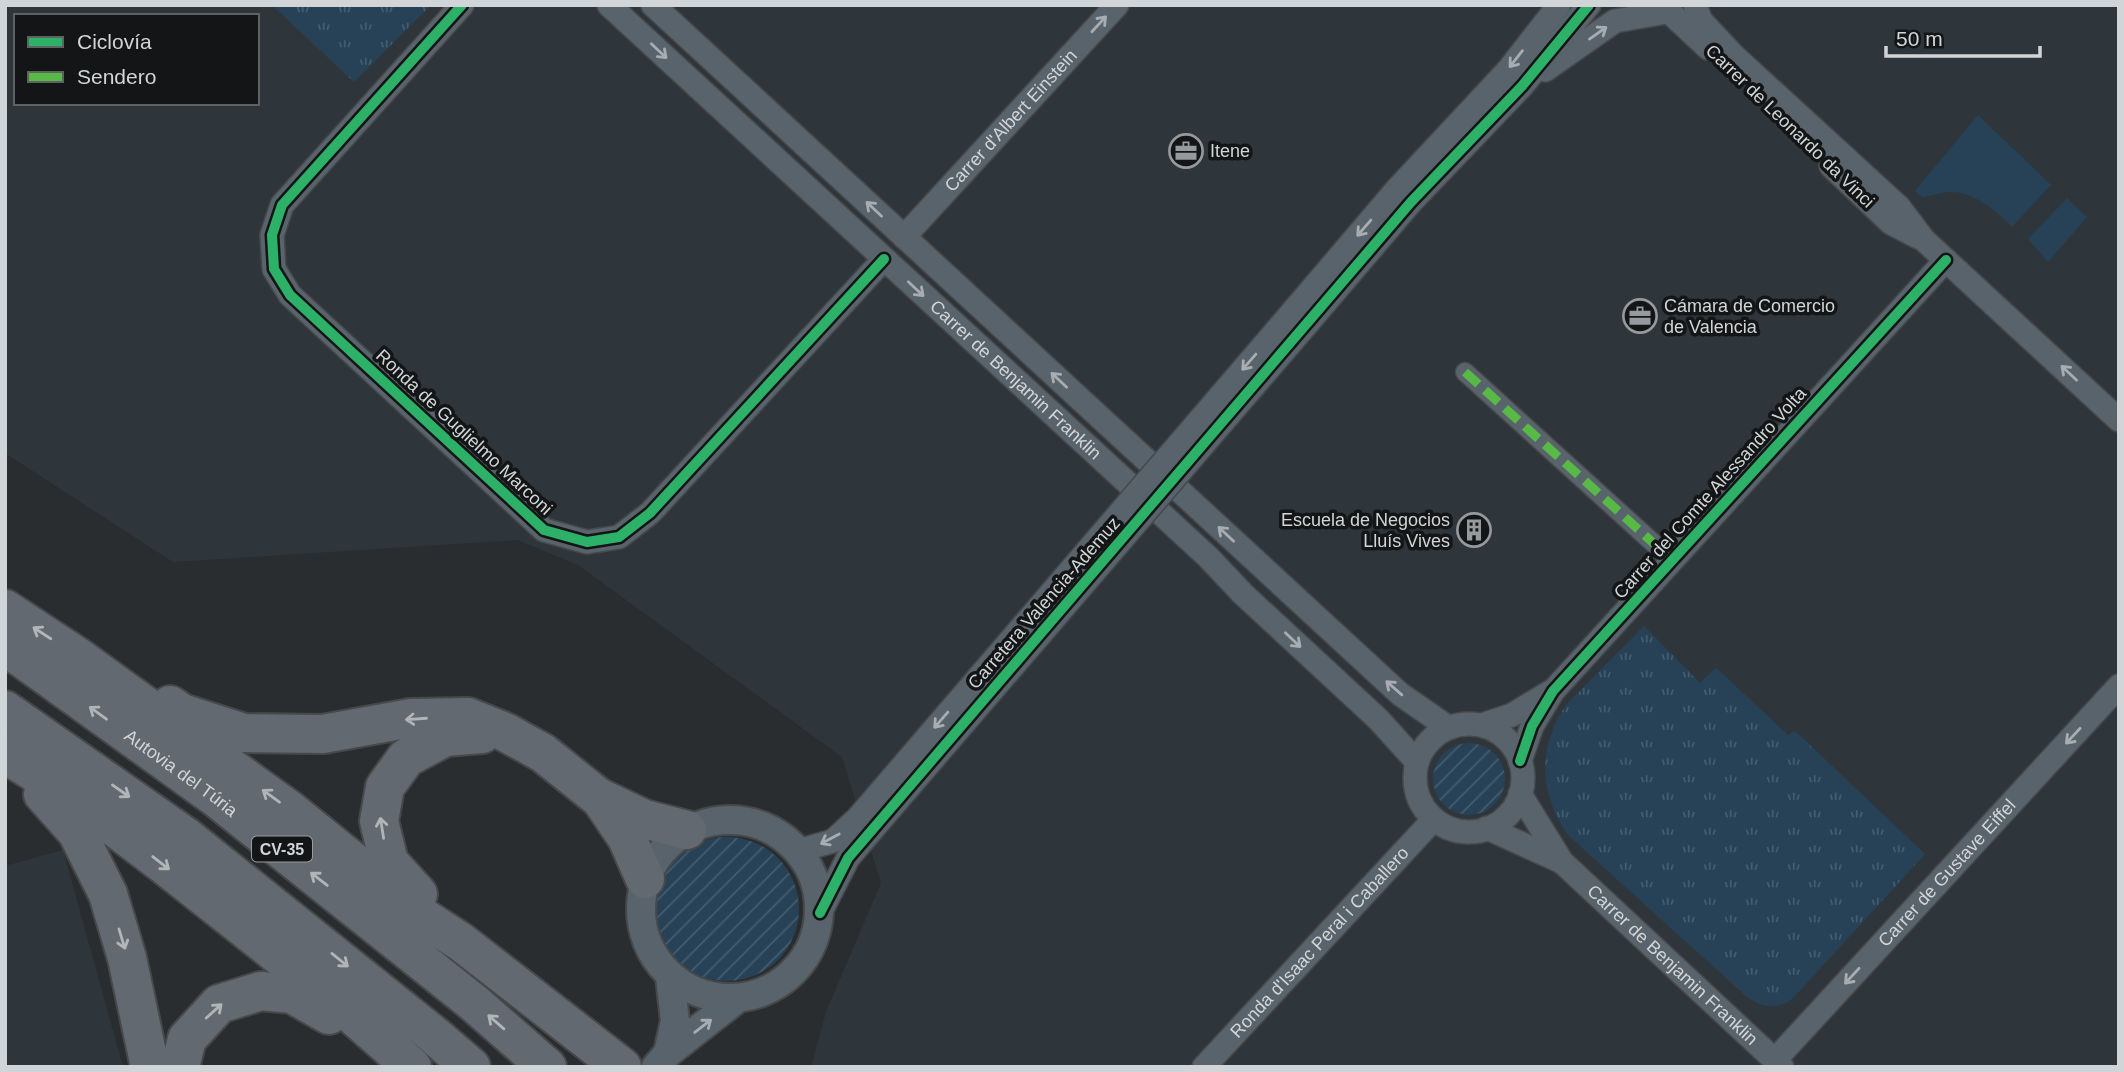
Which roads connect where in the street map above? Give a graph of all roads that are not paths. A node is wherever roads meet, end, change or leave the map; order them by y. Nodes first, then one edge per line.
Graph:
1 (462, 5) edge
2 (609, 5) edge
3 (653, 5) edge
4 (1117, 5) edge
5 (1559, 5) edge
6 (1589, 5) edge
7 (1695, 5) edge
8 (1665, 9) edge
9 (1522, 86) junction
10 (904, 237) junction
11 (1924, 240) junction
12 (884, 259) junction
13 (1946, 260) junction
14 (1300, 317) junction
15 (1465, 372) dead end
16 (2119, 420) edge
17 (1672, 560) junction
18 (5, 609) edge
19 (5, 646) edge
20 (79, 657) junction
21 (2119, 686) edge
22 (1553, 691) junction
23 (5, 710) edge
24 (1482, 726) junction
25 (1449, 727) junction
26 (505, 732) junction
27 (5, 754) edge
28 (1520, 761) junction
29 (1417, 762) junction
30 (5, 765) edge
31 (1520, 794) junction
32 (598, 797) junction
33 (1434, 819) junction
34 (865, 824) junction
35 (1487, 828) junction
36 (687, 830) junction
37 (798, 851) junction
38 (1562, 862) junction
39 (645, 879) junction
40 (820, 913) junction
41 (461, 942) junction
42 (670, 977) junction
43 (738, 998) junction
44 (662, 1060) edge
45 (1779, 1063) edge
46 (150, 1067) edge
47 (180, 1067) edge
48 (395, 1067) edge
49 (412, 1067) edge
50 (471, 1067) edge
51 (547, 1067) edge
52 (622, 1067) edge
53 (1204, 1067) edge

1 - 12 street, Ronda de Guglielmo Marconi
2 -> 12 street, Carrer de Benjamin Franklin
10 -> 3 street, Carrer de Benjamin Franklin
10 -> 4 street, Carrer d'Albert Einstein
5 -> 14 street
6 - 9 street
7 - 11 street, Carrer de Leonardo da Vinci
9 -> 8 street
8 - 11 street, Carrer de Leonardo da Vinci
9 - 14 street
25 -> 10 street, Carrer de Benjamin Franklin
11 - 13 street, Carrer de Leonardo da Vinci
12 -> 29 street, Carrer de Benjamin Franklin
16 -> 13 street, Carrer de Leonardo da Vinci
13 - 17 street, Carrer del Comte Alessandro Volta
14 - 34 street, Carretera Valencia-Ademuz, bridge
15 - 17 street
17 - 22 street, Carrer del Comte Alessandro Volta
20 -> 18 highway
51 -> 19 highway, Autovia del Túria / CV-35
26 -> 20 highway
41 -> 20 highway
21 -> 45 street, Carrer de Gustave Eiffel
22 - 24 street, Carrer del Comte Alessandro Volta
22 - 28 street, Carrer del Comte Alessandro Volta
23 -> 50 highway, CV-35
24 - 25 street
24 - 28 street
25 - 29 street
26 - 32 highway
41 -> 26 highway
27 -> 49 highway
28 - 31 street
29 - 33 street
30 -> 46 highway
31 - 35 street
31 - 38 street, Carrer de Benjamin Franklin
32 - 36 highway
32 - 39 highway
33 - 35 street
33 - 53 street, Ronda d'Isaac Peral i Caballero
34 -> 37 street, Carretera Valencia-Ademuz
34 - 40 street, Carretera Valencia-Ademuz
35 - 38 street, Carrer de Benjamin Franklin
36 - 37 street
36 - 39 street
37 - 40 street
38 - 45 street, Carrer de Benjamin Franklin
39 - 42 street
40 - 43 street
41 - 52 highway
42 - 43 street
42 - 44 street
44 -> 43 street
47 -> 48 highway

